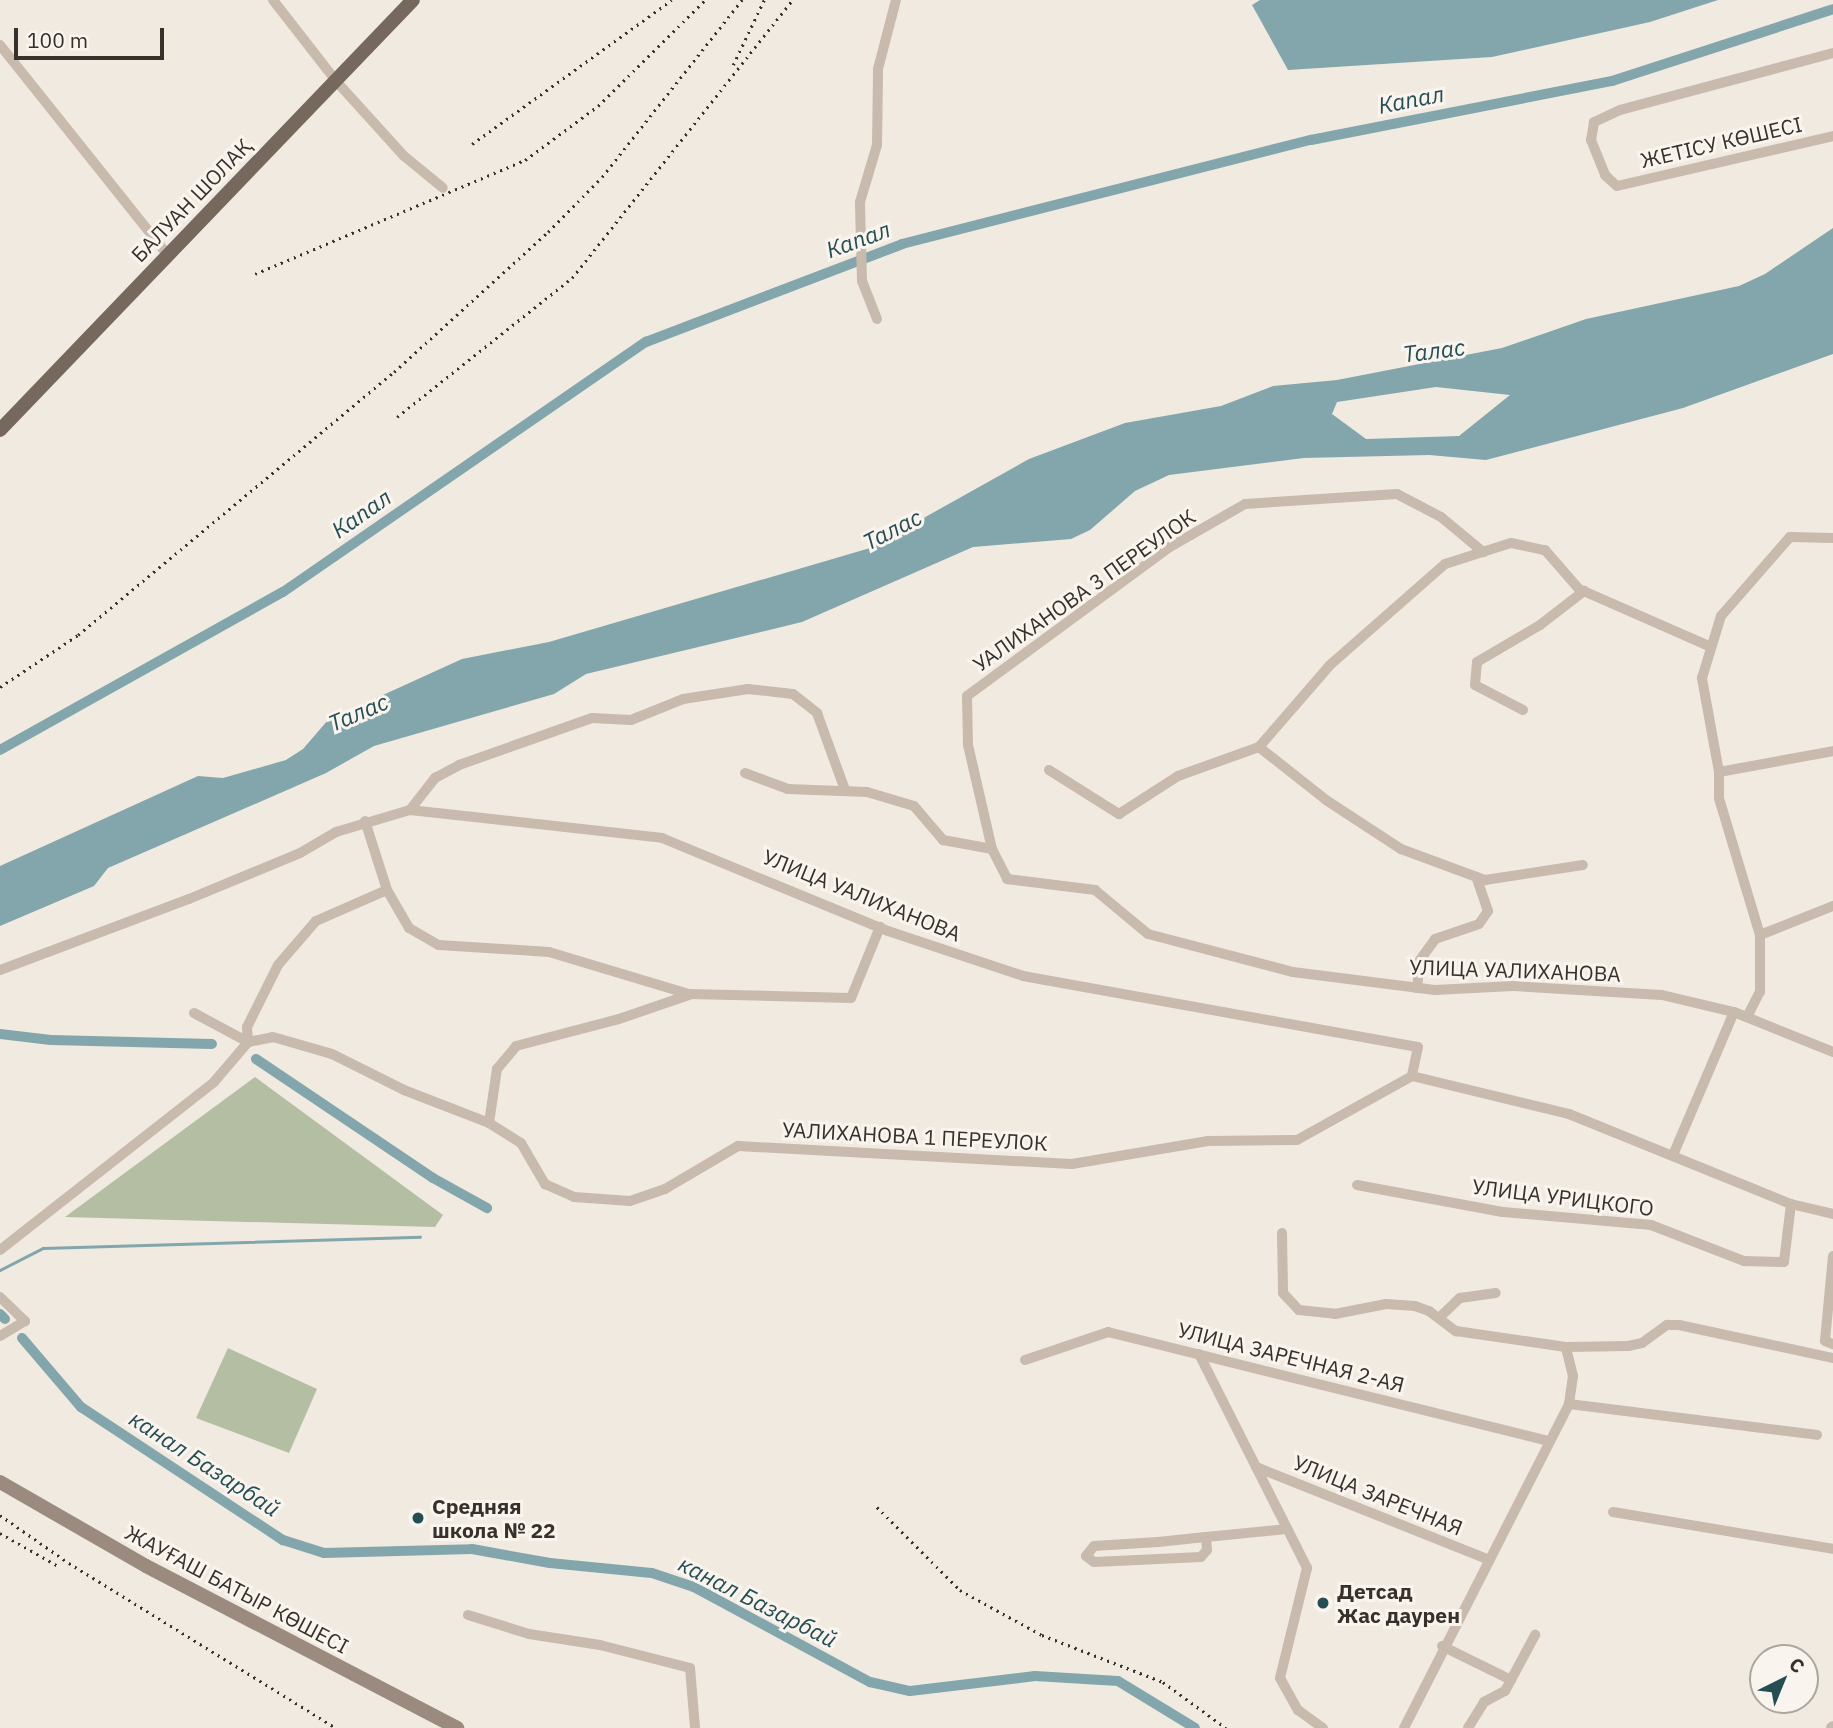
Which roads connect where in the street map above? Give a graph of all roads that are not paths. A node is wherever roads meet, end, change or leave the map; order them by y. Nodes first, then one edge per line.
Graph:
1 (273, 0) edge
2 (413, 0) edge
3 (896, 0) edge
4 (0, 45) edge
5 (1833, 53) edge
6 (336, 81) junction
7 (1833, 136) edge
8 (443, 188) dead end
9 (167, 254) junction
10 (877, 319) dead end
11 (0, 430) edge
12 (1833, 538) edge
13 (1483, 552) junction
14 (1584, 591) junction
15 (1712, 647) junction
16 (1522, 710) dead end
17 (1259, 747) junction
18 (1833, 751) edge
19 (1049, 770) dead end
20 (1719, 772) junction
21 (745, 773) dead end
22 (845, 790) junction
23 (410, 810) junction
24 (365, 821) junction
25 (992, 849) junction
26 (1583, 864) dead end
27 (1476, 877) junction
28 (387, 890) junction
29 (1833, 906) edge
30 (880, 927) junction
31 (1760, 935) junction
32 (0, 970) edge
33 (1417, 988) junction
34 (689, 994) junction
35 (1734, 1012) junction
36 (194, 1013) dead end
37 (1747, 1017) junction
38 (248, 1042) junction
39 (1833, 1052) edge
40 (1412, 1076) junction
41 (489, 1123) junction
42 (1673, 1155) junction
43 (1357, 1185) dead end
44 (1791, 1204) junction
45 (1833, 1214) edge
46 (1282, 1233) dead end
47 (0, 1250) edge
48 (1833, 1256) edge
49 (1496, 1293) dead end
50 (0, 1297) edge
51 (1439, 1318) junction
52 (0, 1336) edge
53 (1833, 1344) edge
54 (1566, 1347) junction
55 (1199, 1354) junction
56 (1833, 1358) edge
57 (1025, 1360) dead end
58 (1569, 1404) junction
59 (1817, 1435) dead end
60 (1549, 1441) junction
61 (1256, 1467) junction
62 (0, 1482) edge
63 (1614, 1512) dead end
64 (1287, 1530) junction
65 (1206, 1536) junction
66 (1158, 1542) junction
67 (1833, 1549) edge
68 (1158, 1559) junction
69 (1487, 1559) junction
70 (468, 1615) dead end
71 (1535, 1635) dead end
72 (1442, 1646) junction
73 (1511, 1680) junction
74 (457, 1728) edge
75 (695, 1728) edge
76 (1323, 1728) edge
77 (1404, 1728) edge
78 (1468, 1728) edge

1 - 6 street
2 - 6 main road, БАЛУАН ШОЛАҚ
3 - 10 street
4 - 9 street
5 - 7 street, ЖЕТІСУ КӨШЕСІ
6 - 8 street
6 - 9 main road, БАЛУАН ШОЛАҚ
9 - 11 main road, БАЛУАН ШОЛАҚ
12 - 15 street
13 - 14 street
13 - 17 street
13 - 25 street, УАЛИХАНОВА 3 ПЕРЕУЛОК
14 - 15 street
14 - 16 street
15 - 20 street
17 - 19 street
17 - 27 street
18 - 20 street
20 - 31 street
21 - 22 street
22 - 23 street
22 - 25 street
23 - 24 street, УЛИЦА УАЛИХАНОВА
23 - 30 street, УЛИЦА УАЛИХАНОВА
24 - 28 street
24 - 32 street, УЛИЦА УАЛИХАНОВА
25 - 33 street, УЛИЦА УАЛИХАНОВА
26 - 27 street
27 - 33 street
28 - 34 street
28 - 38 street
29 - 31 street
30 - 34 street
30 - 40 street, УЛИЦА УАЛИХАНОВА
31 - 37 street
33 - 35 street, УЛИЦА УАЛИХАНОВА
34 - 41 street
35 - 37 street, УЛИЦА УАЛИХАНОВА
35 - 42 street
36 - 38 street
37 - 39 street, УЛИЦА УАЛИХАНОВА
38 - 41 street, УАЛИХАНОВА 1 ПЕРЕУЛОК
38 - 47 street
40 - 41 street, УАЛИХАНОВА 1 ПЕРЕУЛОК
40 - 42 street
42 - 44 street
43 - 44 street, УЛИЦА УРИЦКОГО
44 - 45 street
46 - 51 street
48 - 53 street
49 - 51 street
50 - 52 street
51 - 54 street
54 - 56 street
54 - 58 street
55 - 57 street, УЛИЦА ЗАРЕЧНАЯ 2-АЯ
55 - 60 street, УЛИЦА ЗАРЕЧНАЯ 2-АЯ
55 - 61 street, УЛИЦА ЗАРЕЧНАЯ
58 - 59 street
58 - 60 street
60 - 69 street
61 - 64 street, УЛИЦА ЗАРЕЧНАЯ
61 - 69 street, УЛИЦА ЗАРЕЧНАЯ
62 - 74 main road, ЖАУҒАШ БАТЫР КӨШЕСІ
63 - 67 street
64 - 65 street
64 - 76 street, УЛИЦА ЗАРЕЧНАЯ
65 - 66 street
65 - 68 street
66 - 68 street
66 - 68 street
69 - 72 street
70 - 75 street
71 - 73 street
72 - 73 street
72 - 77 street
73 - 78 street

